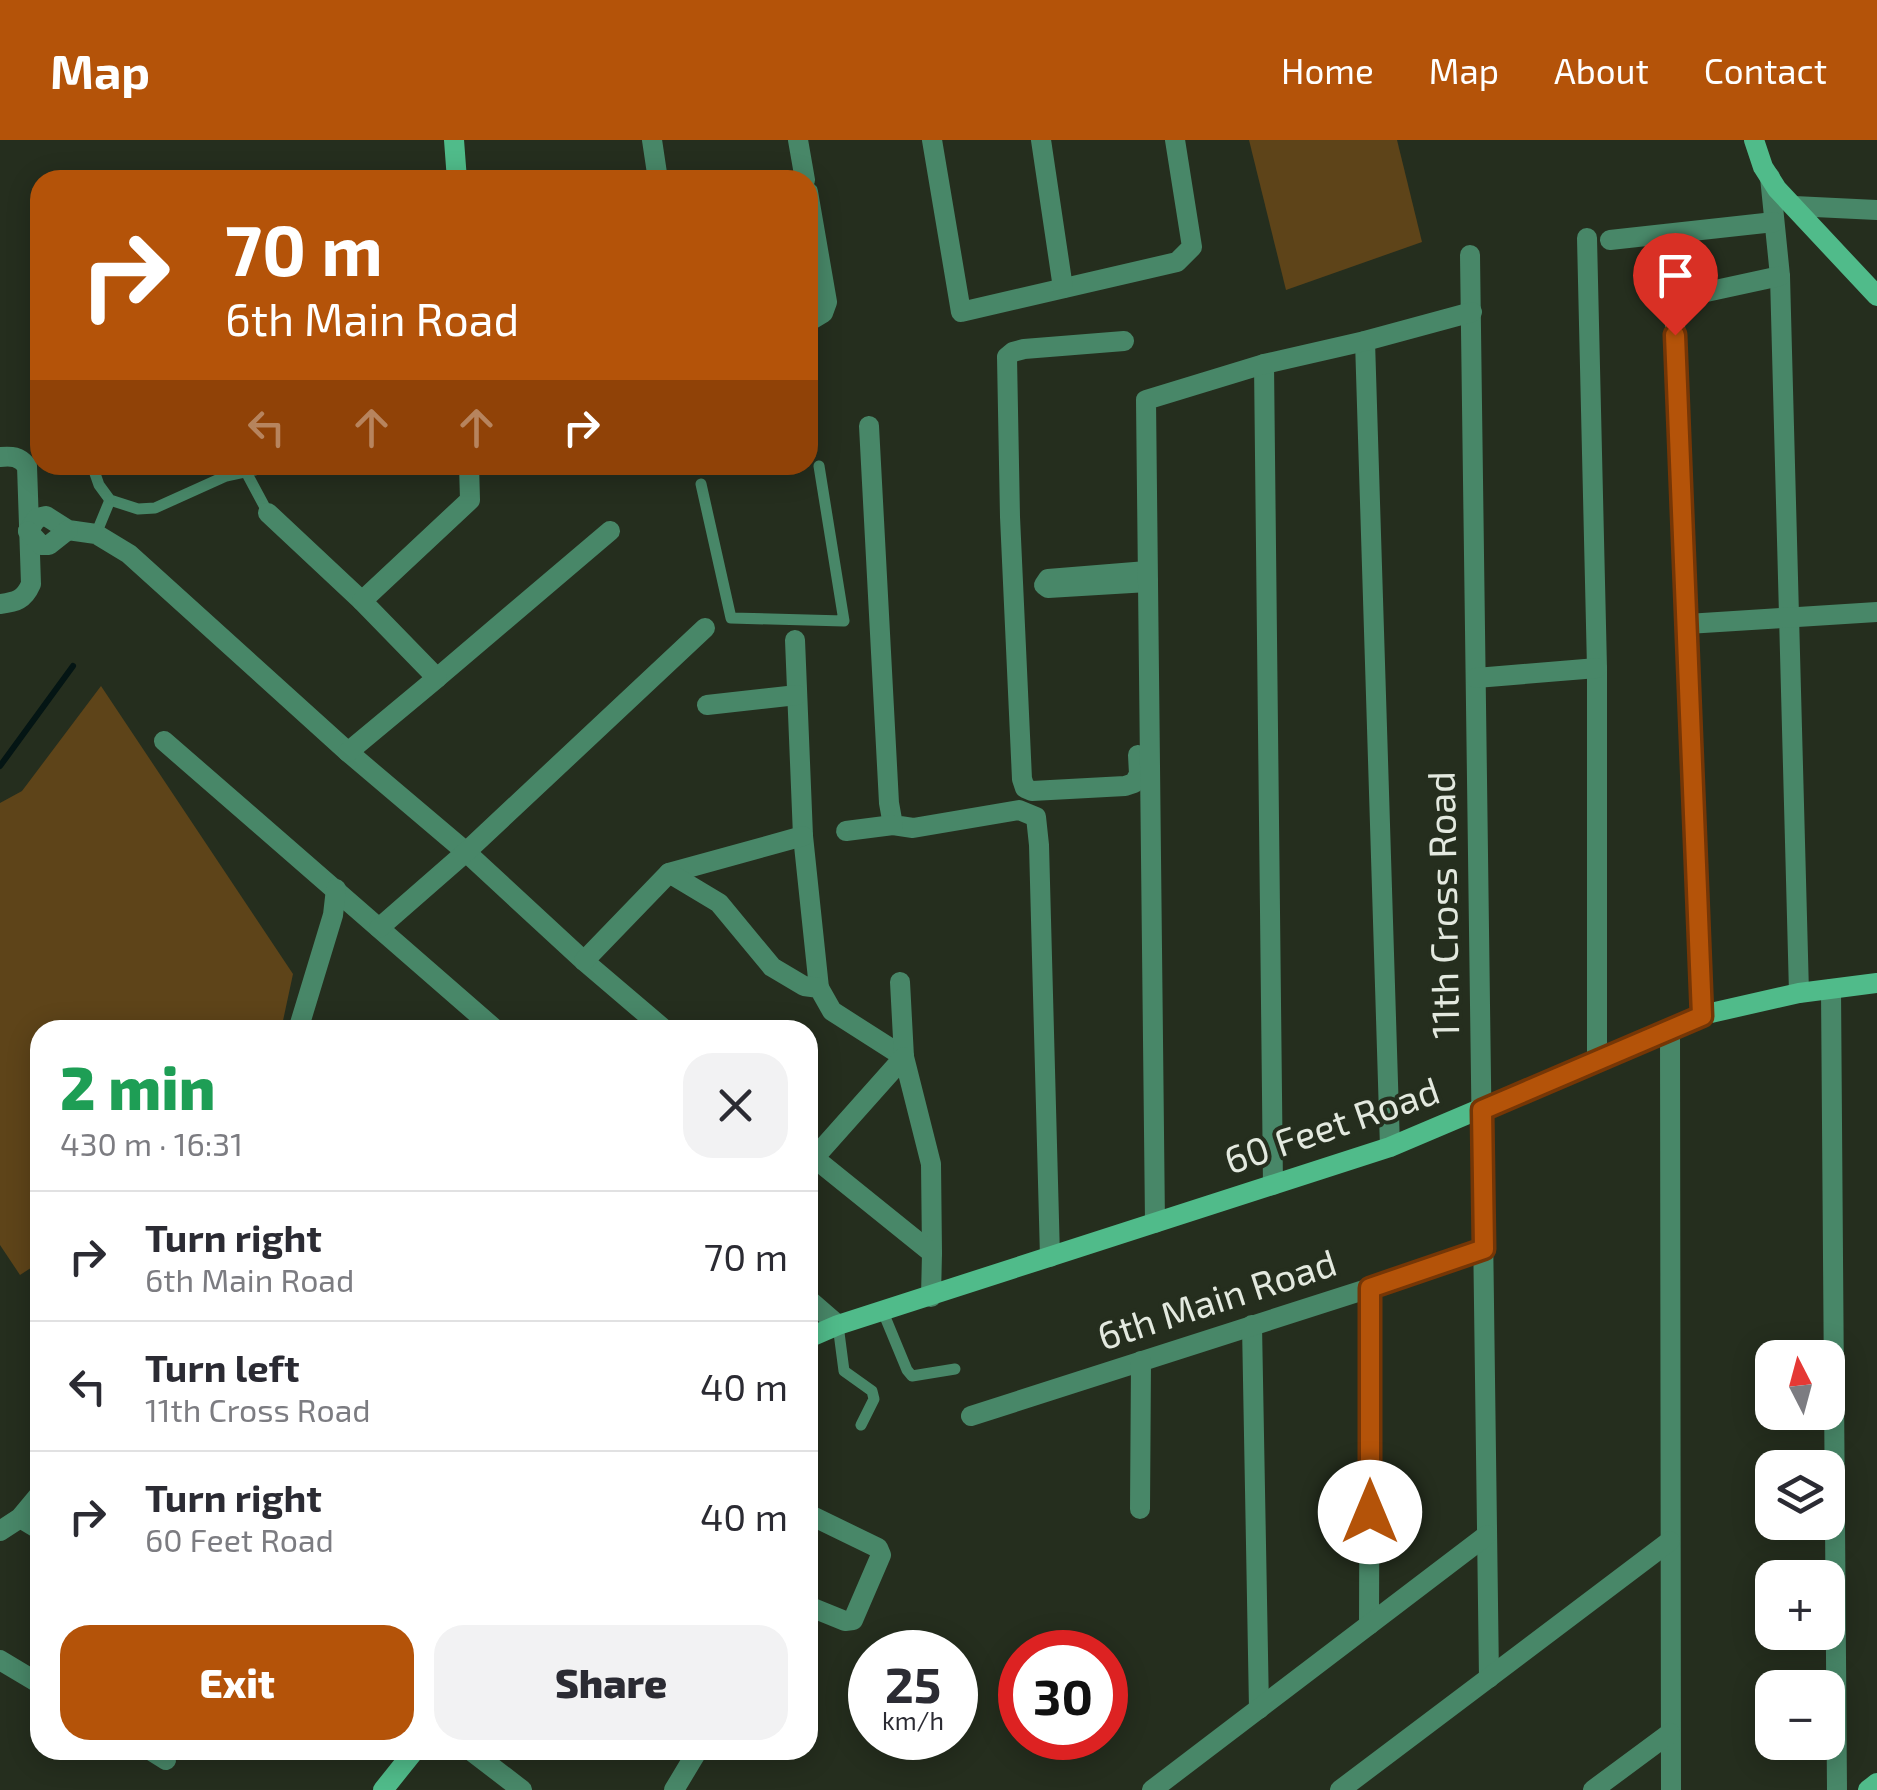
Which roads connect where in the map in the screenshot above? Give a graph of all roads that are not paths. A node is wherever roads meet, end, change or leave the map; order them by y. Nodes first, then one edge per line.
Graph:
1 (454, 140) edge
2 (652, 140) edge
3 (798, 140) edge
4 (932, 140) edge
5 (1041, 140) edge
6 (1175, 140) edge
7 (1754, 140) edge
8 (456, 170) edge
9 (656, 170) edge
10 (803, 170) edge
11 (1770, 177) junction
12 (1794, 206) junction
13 (1877, 210) edge
14 (1774, 222) junction
15 (1587, 238) dead end
16 (1610, 240) dead end
17 (818, 247) edge
18 (1470, 255) dead end
19 (1780, 276) junction
20 (1063, 288) junction
21 (1877, 296) edge
22 (1472, 312) junction
23 (818, 316) edge
24 (1124, 341) dead end
25 (1366, 341) junction
26 (1264, 364) junction
27 (868, 426) dead end
28 (0, 457) edge
29 (818, 466) dead end
30 (96, 475) edge
31 (231, 475) edge
32 (248, 475) edge
33 (469, 475) edge
34 (701, 484) dead end
35 (110, 500) junction
36 (268, 514) joint
37 (28, 531) junction
38 (610, 531) dead end
39 (96, 534) junction
40 (1137, 578) junction
41 (1013, 592) junction
42 (362, 601) junction
43 (0, 604) edge
44 (1877, 612) edge
45 (731, 618) junction
46 (1790, 618) junction
47 (1687, 624) junction
48 (704, 628) joint
49 (794, 640) dead end
50 (1596, 668) junction
51 (437, 678) junction
52 (1476, 678) junction
53 (797, 696) junction
54 (707, 705) dead end
55 (164, 741) dead end
56 (348, 752) junction
57 (893, 825) junction
58 (846, 831) dead end
59 (803, 836) junction
60 (466, 852) junction
61 (669, 873) junction
62 (336, 889) junction
63 (378, 928) junction
64 (584, 961) junction
65 (900, 982) dead end
66 (1877, 984) edge
67 (819, 988) junction
68 (1830, 989) junction
69 (1798, 993) junction
70 (1702, 1016) junction
71 (304, 1020) edge
72 (484, 1020) edge
73 (653, 1020) edge
74 (1670, 1030) junction
75 (904, 1057) junction
76 (1598, 1060) junction
77 (1482, 1110) junction
78 (1390, 1147) junction
79 (818, 1148) edge
80 (818, 1161) edge
81 (1273, 1185) junction
82 (1155, 1223) junction
83 (1484, 1249) junction
84 (932, 1253) junction
85 (1050, 1257) junction
86 (1370, 1288) junction
87 (931, 1297) junction
88 (818, 1308) edge
89 (883, 1312) junction
90 (838, 1325) junction
91 (1252, 1326) junction
92 (818, 1334) edge
93 (1141, 1361) junction
94 (955, 1370) dead end
95 (971, 1416) dead end
96 (861, 1425) dead end
97 (30, 1506) edge
98 (1140, 1509) dead end
99 (20, 1518) junction
100 (818, 1519) edge
101 (30, 1524) edge
102 (0, 1531) edge
103 (1487, 1535) junction
104 (1670, 1540) junction
105 (818, 1610) edge
106 (1369, 1625) junction
107 (0, 1660) edge
108 (30, 1678) edge
109 (1489, 1678) junction
110 (1259, 1709) junction
111 (1670, 1733) junction
112 (407, 1760) edge
113 (483, 1760) edge
114 (692, 1760) edge
115 (1877, 1784) edge
116 (382, 1790) edge
117 (522, 1790) edge
118 (674, 1790) edge
119 (1152, 1790) edge
120 (1340, 1790) edge
121 (1593, 1790) edge
122 (1672, 1790) edge
123 (1838, 1790) edge
124 (1868, 1790) edge

1 - 8 street
2 - 9 street
3 - 10 street
4 - 20 street
5 - 20 street
6 - 20 street
7 - 11 street
11 - 12 street
11 - 14 street
12 - 13 street
12 - 21 street
14 - 16 street
14 - 19 street
15 - 50 street
17 - 23 street
18 - 22 street, 11th Cross Road
19 - 46 street
19 - 47 street
22 - 25 street
22 - 52 street, 11th Cross Road
24 - 41 street
25 - 26 street
25 - 78 street
26 - 40 street
26 - 81 street
27 - 57 street
28 - 37 street
29 - 45 lane
30 - 35 lane
31 - 35 lane
32 - 36 lane
33 - 42 street
34 - 45 lane
35 - 39 lane
36 - 42 street
37 - 39 street
37 - 43 street
38 - 51 street
39 - 56 street
40 - 41 street
40 - 41 street
40 - 82 street
42 - 51 street
44 - 46 street
45 - 48 lane
46 - 47 street
46 - 69 street
47 - 70 street
48 - 60 street
49 - 53 street
50 - 52 street
50 - 76 street
51 - 56 street
52 - 77 street, 11th Cross Road
53 - 54 street
53 - 59 street
55 - 62 street
56 - 60 street
57 - 58 street
57 - 85 street
59 - 61 street
59 - 67 street
60 - 63 street
60 - 64 street
61 - 64 street
61 - 67 street
62 - 63 street
62 - 71 street
63 - 72 street
64 - 73 street
65 - 75 street
66 - 68 street, 60 Feet Road
67 - 75 street
68 - 69 street, 60 Feet Road
68 - 123 street
69 - 70 street, 60 Feet Road
70 - 74 street, 60 Feet Road
74 - 76 street, 60 Feet Road
74 - 104 street
75 - 79 street
75 - 84 street
76 - 77 street, 60 Feet Road
77 - 78 street, 60 Feet Road
77 - 83 street, 11th Cross Road
78 - 81 street, 60 Feet Road
80 - 84 street
81 - 82 street, 60 Feet Road
82 - 85 street, 60 Feet Road
83 - 86 street, 6th Main Road
83 - 103 street, 11th Cross Road
84 - 87 street
85 - 87 street, 60 Feet Road
86 - 91 street, 6th Main Road
86 - 106 street
87 - 89 street, 60 Feet Road
88 - 90 street
89 - 90 street, 60 Feet Road
89 - 94 lane
90 - 92 street, 60 Feet Road
90 - 96 lane
91 - 93 street, 6th Main Road
91 - 110 street
93 - 95 street, 6th Main Road
93 - 98 street
97 - 99 street
99 - 101 street
99 - 102 street
100 - 105 street
103 - 106 street
103 - 109 street, 11th Cross Road
104 - 109 street
104 - 111 street
106 - 110 street
107 - 108 street
109 - 120 street
110 - 119 street
111 - 121 street
111 - 122 street
112 - 116 street
113 - 117 street
114 - 118 street
115 - 124 street

